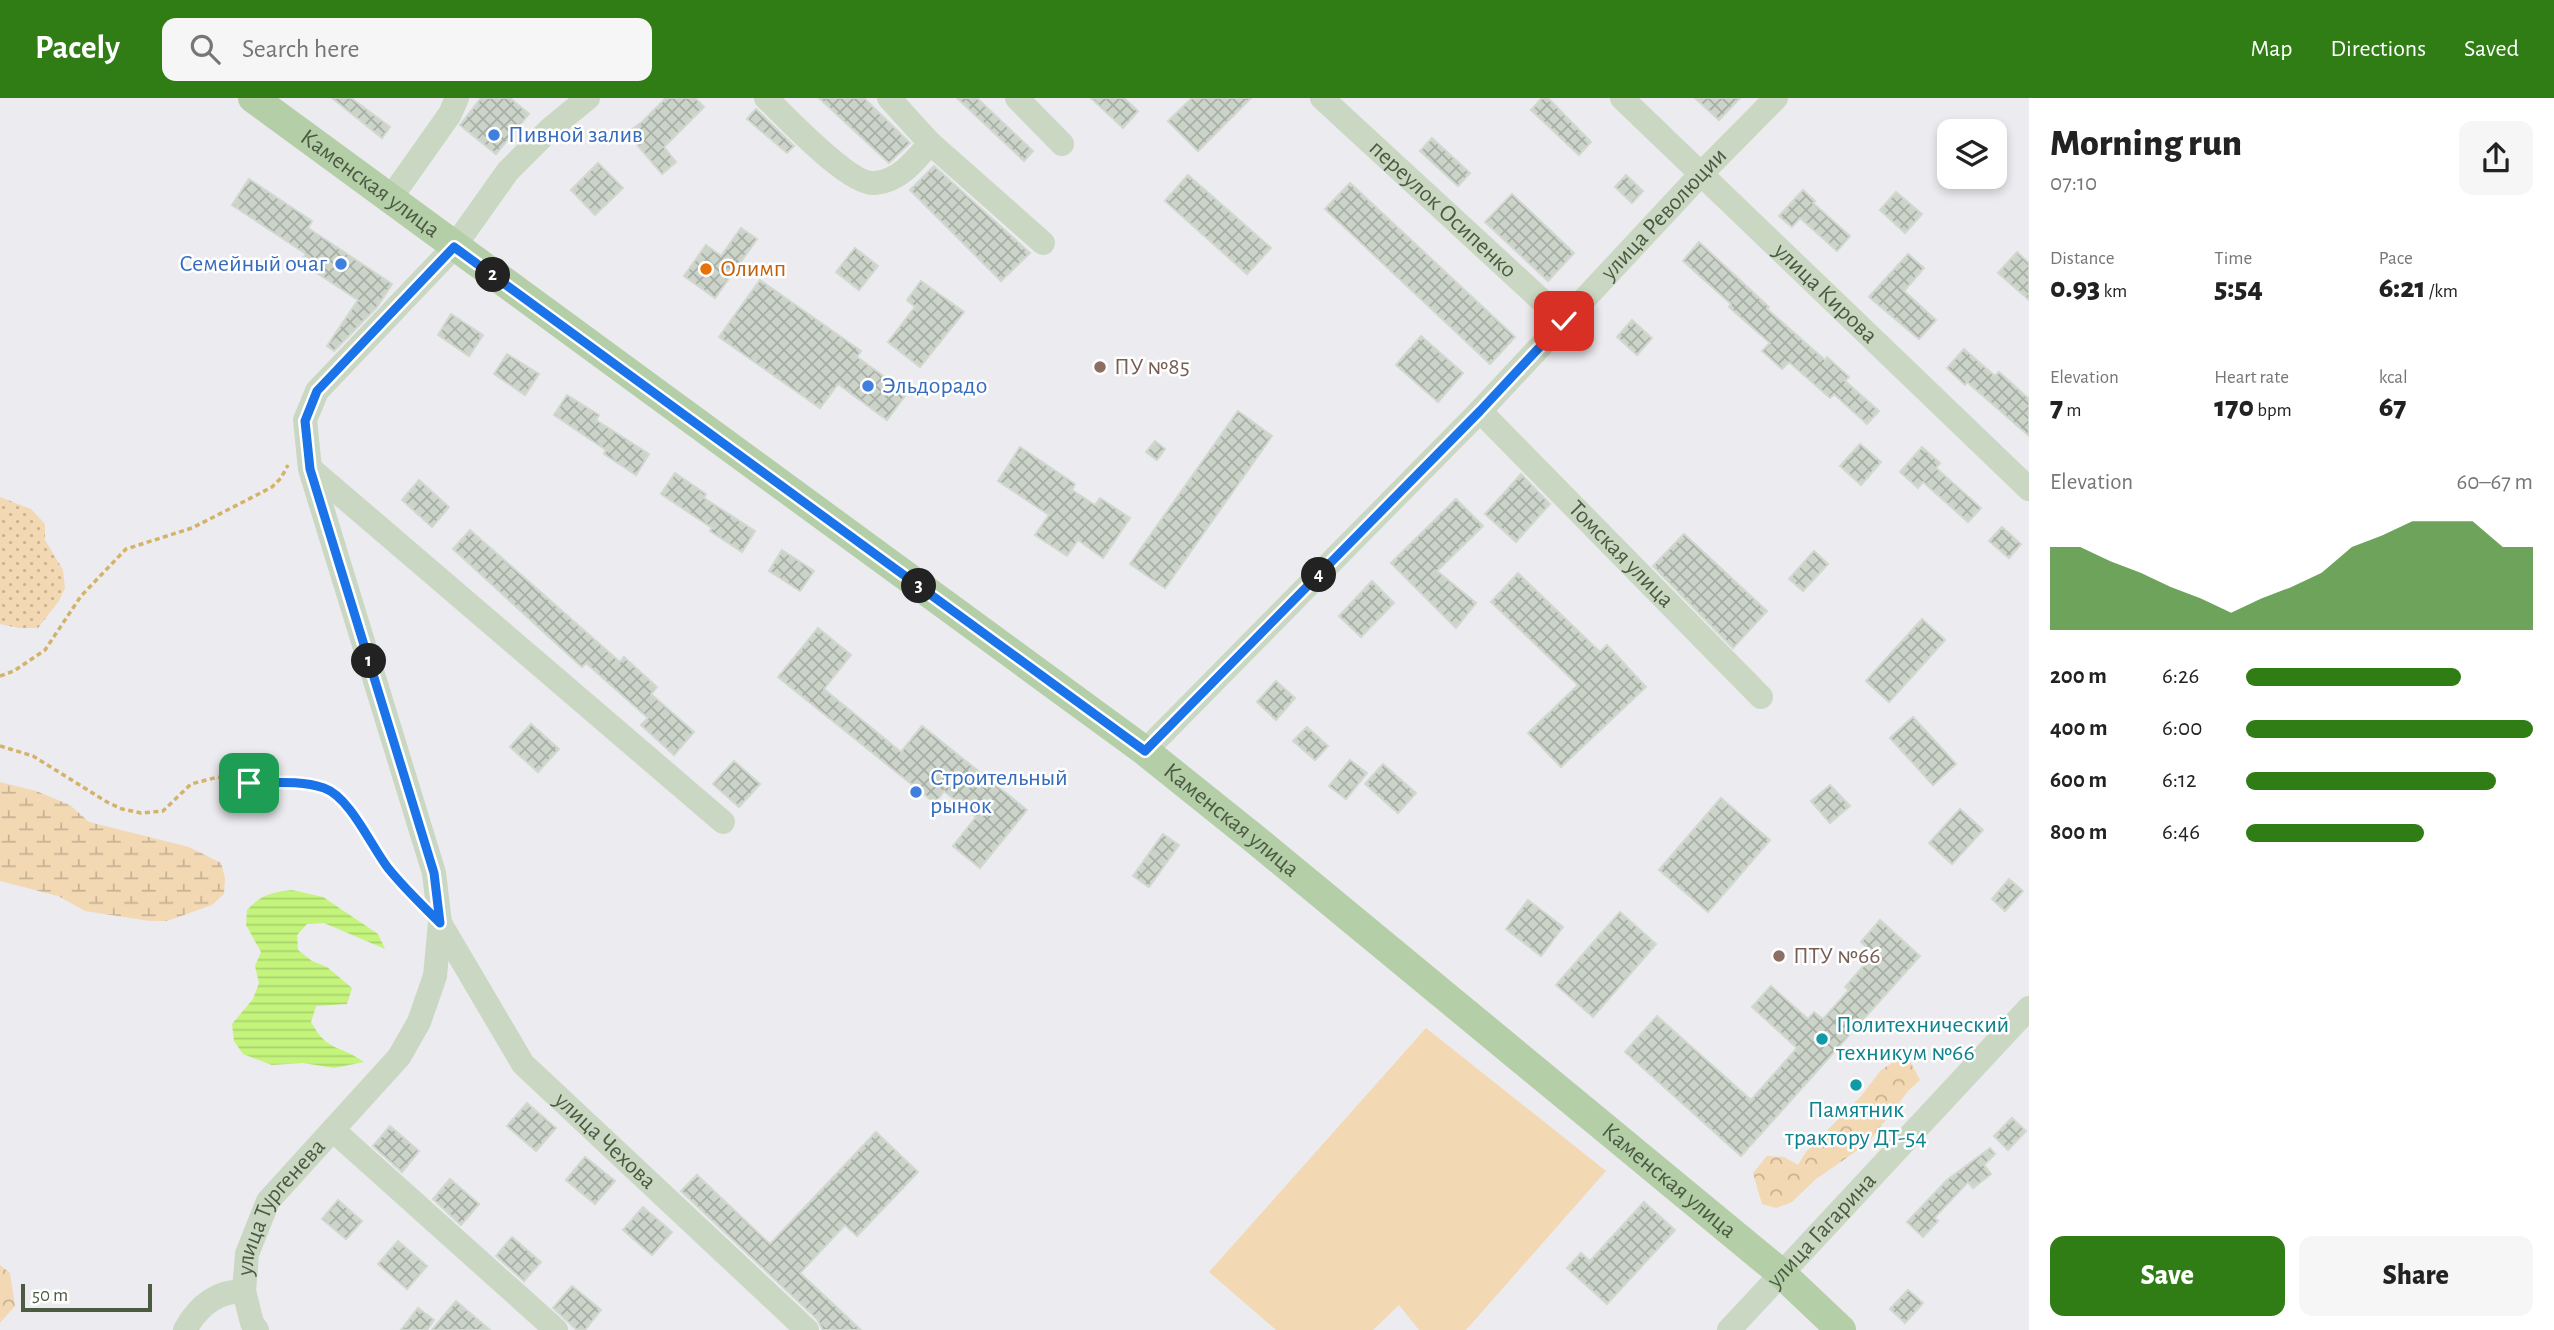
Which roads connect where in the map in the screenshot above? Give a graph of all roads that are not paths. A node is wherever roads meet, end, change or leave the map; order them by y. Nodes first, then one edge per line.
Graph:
1 (253, 98) edge
2 (457, 98) edge
3 (588, 98) edge
4 (766, 98) edge
5 (889, 98) edge
6 (1017, 98) edge
7 (1322, 98) edge
8 (1622, 98) edge
9 (1776, 98) edge
10 (930, 143) junction
11 (1062, 144) dead end
12 (1702, 173) junction
13 (390, 199) junction
14 (1043, 243) dead end
15 (454, 247) junction
16 (1564, 321) junction
17 (1480, 411) junction
18 (300, 465) junction
19 (2026, 481) edge
20 (1761, 697) dead end
21 (1145, 751) junction
22 (723, 822) dead end
23 (440, 923) junction
24 (2029, 1008) edge
25 (333, 1130) junction
26 (1782, 1274) junction
27 (244, 1291) junction
28 (185, 1330) edge
29 (257, 1330) edge
30 (556, 1330) edge
31 (807, 1330) edge
32 (1729, 1330) edge
33 (1841, 1330) edge

1 - 13 main road, Каменская улица
2 - 13 street
3 - 15 street
4 - 10 street
5 - 10 street
6 - 11 street
7 - 16 street, переулок Осипенко
8 - 12 street, улица Кирова
9 - 12 street, улица Революции
10 - 14 street
12 - 16 street, улица Революции
12 - 19 street, улица Кирова
13 - 15 main road, Каменская улица
15 - 18 street
15 - 21 main road, Каменская улица
16 - 17 street, улица Революции
17 - 20 street, Томская улица
17 - 21 street, улица Революции
18 - 22 street
18 - 23 street
21 - 26 main road, Каменская улица
23 - 25 street, улица Тургенева
23 - 31 street, улица Чехова
24 - 26 street, улица Гагарина
25 - 27 street, улица Тургенева
25 - 30 street
26 - 32 street, улица Гагарина
26 - 33 main road, Каменская улица
27 - 28 street
27 - 29 street, улица Тургенева

